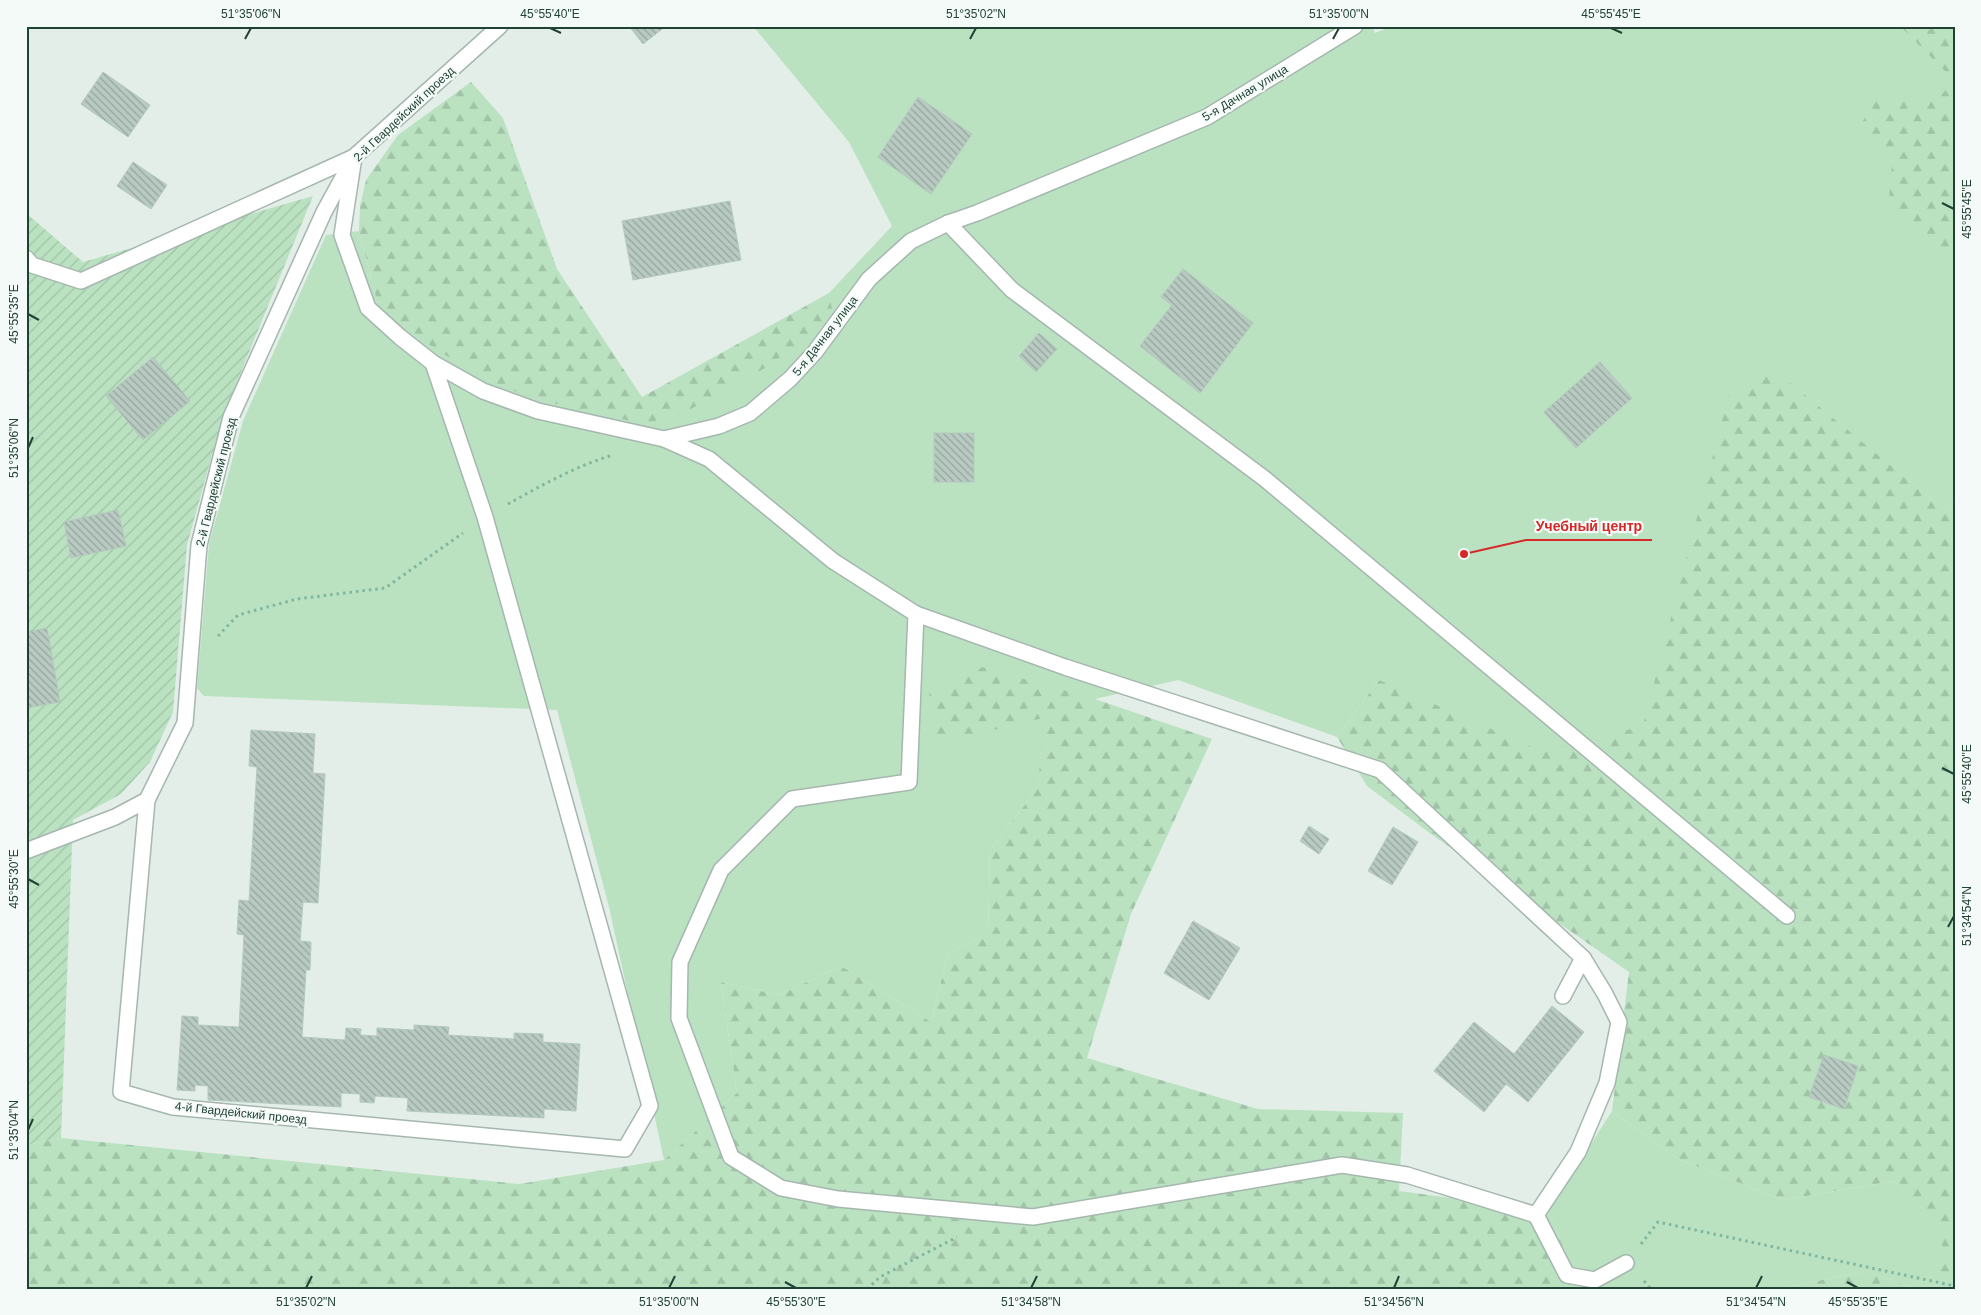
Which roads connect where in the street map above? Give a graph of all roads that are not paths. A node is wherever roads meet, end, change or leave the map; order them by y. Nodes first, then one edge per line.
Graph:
1 (500, 26) edge
2 (1355, 26) edge
3 (354, 157) junction
4 (948, 224) junction
5 (26, 258) edge
6 (433, 363) junction
7 (664, 439) junction
8 (916, 614) junction
9 (147, 800) junction
10 (26, 851) edge
11 (1787, 916) dead end
12 (1583, 958) junction
13 (1563, 996) dead end
14 (1536, 1215) junction
15 (1626, 1263) dead end

1 - 3 lane, 2-й Гвардейский проезд
2 - 4 lane, 5-я Дачная улица
3 - 5 lane
3 - 6 lane, 5-я Дачная улица
3 - 9 lane, 2-й Гвардейский проезд
4 - 7 lane, 5-я Дачная улица
4 - 11 lane
6 - 7 lane, 5-я Дачная улица
6 - 9 lane, 4-й Гвардейский проезд
7 - 8 lane
8 - 12 lane
8 - 14 lane
9 - 10 lane
12 - 13 lane
12 - 14 lane
14 - 15 lane

